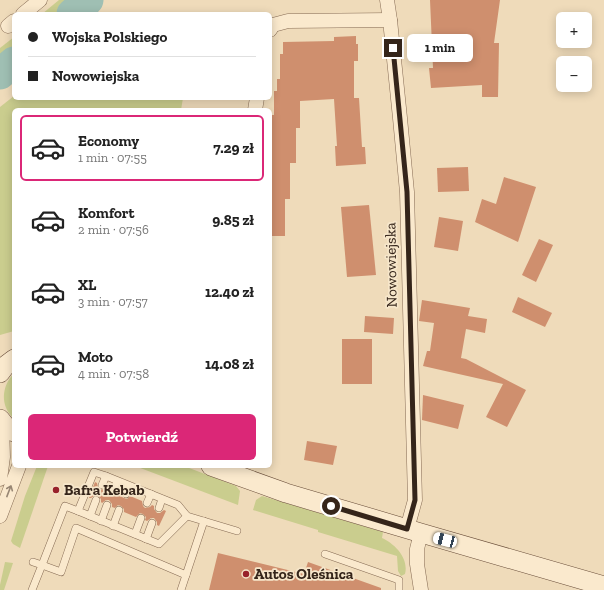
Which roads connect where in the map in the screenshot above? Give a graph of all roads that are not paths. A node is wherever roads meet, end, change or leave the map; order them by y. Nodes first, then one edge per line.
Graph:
1 (387, 0) edge
2 (390, 20) junction
3 (272, 27) edge
4 (5, 425) edge
5 (18, 468) edge
6 (216, 468) edge
7 (106, 476) junction
8 (0, 479) edge
9 (117, 481) junction
10 (102, 485) dead end
11 (129, 486) junction
12 (114, 490) dead end
13 (126, 494) dead end
14 (151, 494) junction
15 (162, 499) junction
16 (96, 500) dead end
17 (147, 503) dead end
18 (108, 505) dead end
19 (159, 508) dead end
20 (119, 510) dead end
21 (78, 512) junction
22 (0, 516) edge
23 (90, 516) junction
24 (187, 516) junction
25 (141, 518) dead end
26 (101, 521) junction
27 (204, 521) junction
28 (152, 523) dead end
29 (113, 526) junction
30 (237, 531) dead end
31 (414, 531) junction
32 (135, 534) junction
33 (146, 539) junction
34 (325, 554) dead end
35 (33, 562) dead end
36 (42, 565) junction
37 (186, 575) junction
38 (604, 586) edge
39 (32, 590) edge
40 (181, 590) edge
41 (399, 590) edge
42 (421, 590) edge

1 - 2 street, Nowowiejska
2 - 3 street
2 - 31 street, Nowowiejska
4 - 8 street
22 -> 5 street
6 - 31 main road
7 - 9 lane
7 - 10 lane
7 - 21 lane
9 - 11 lane
9 - 12 lane
11 - 13 lane
11 - 14 lane
14 - 15 lane
14 - 17 lane
15 - 19 lane
15 - 24 lane
16 - 23 lane
18 - 26 lane
20 - 29 lane
21 - 23 lane
21 - 36 lane
23 - 26 lane
24 - 27 lane
24 - 33 lane
25 - 32 lane
26 - 29 lane
27 - 30 lane
27 - 37 lane
28 - 33 lane
29 - 32 lane
31 - 38 main road
31 - 42 street, Nowowiejska
32 - 33 lane
34 - 41 lane
35 - 36 lane
36 - 37 lane
36 - 39 lane
37 - 40 lane

